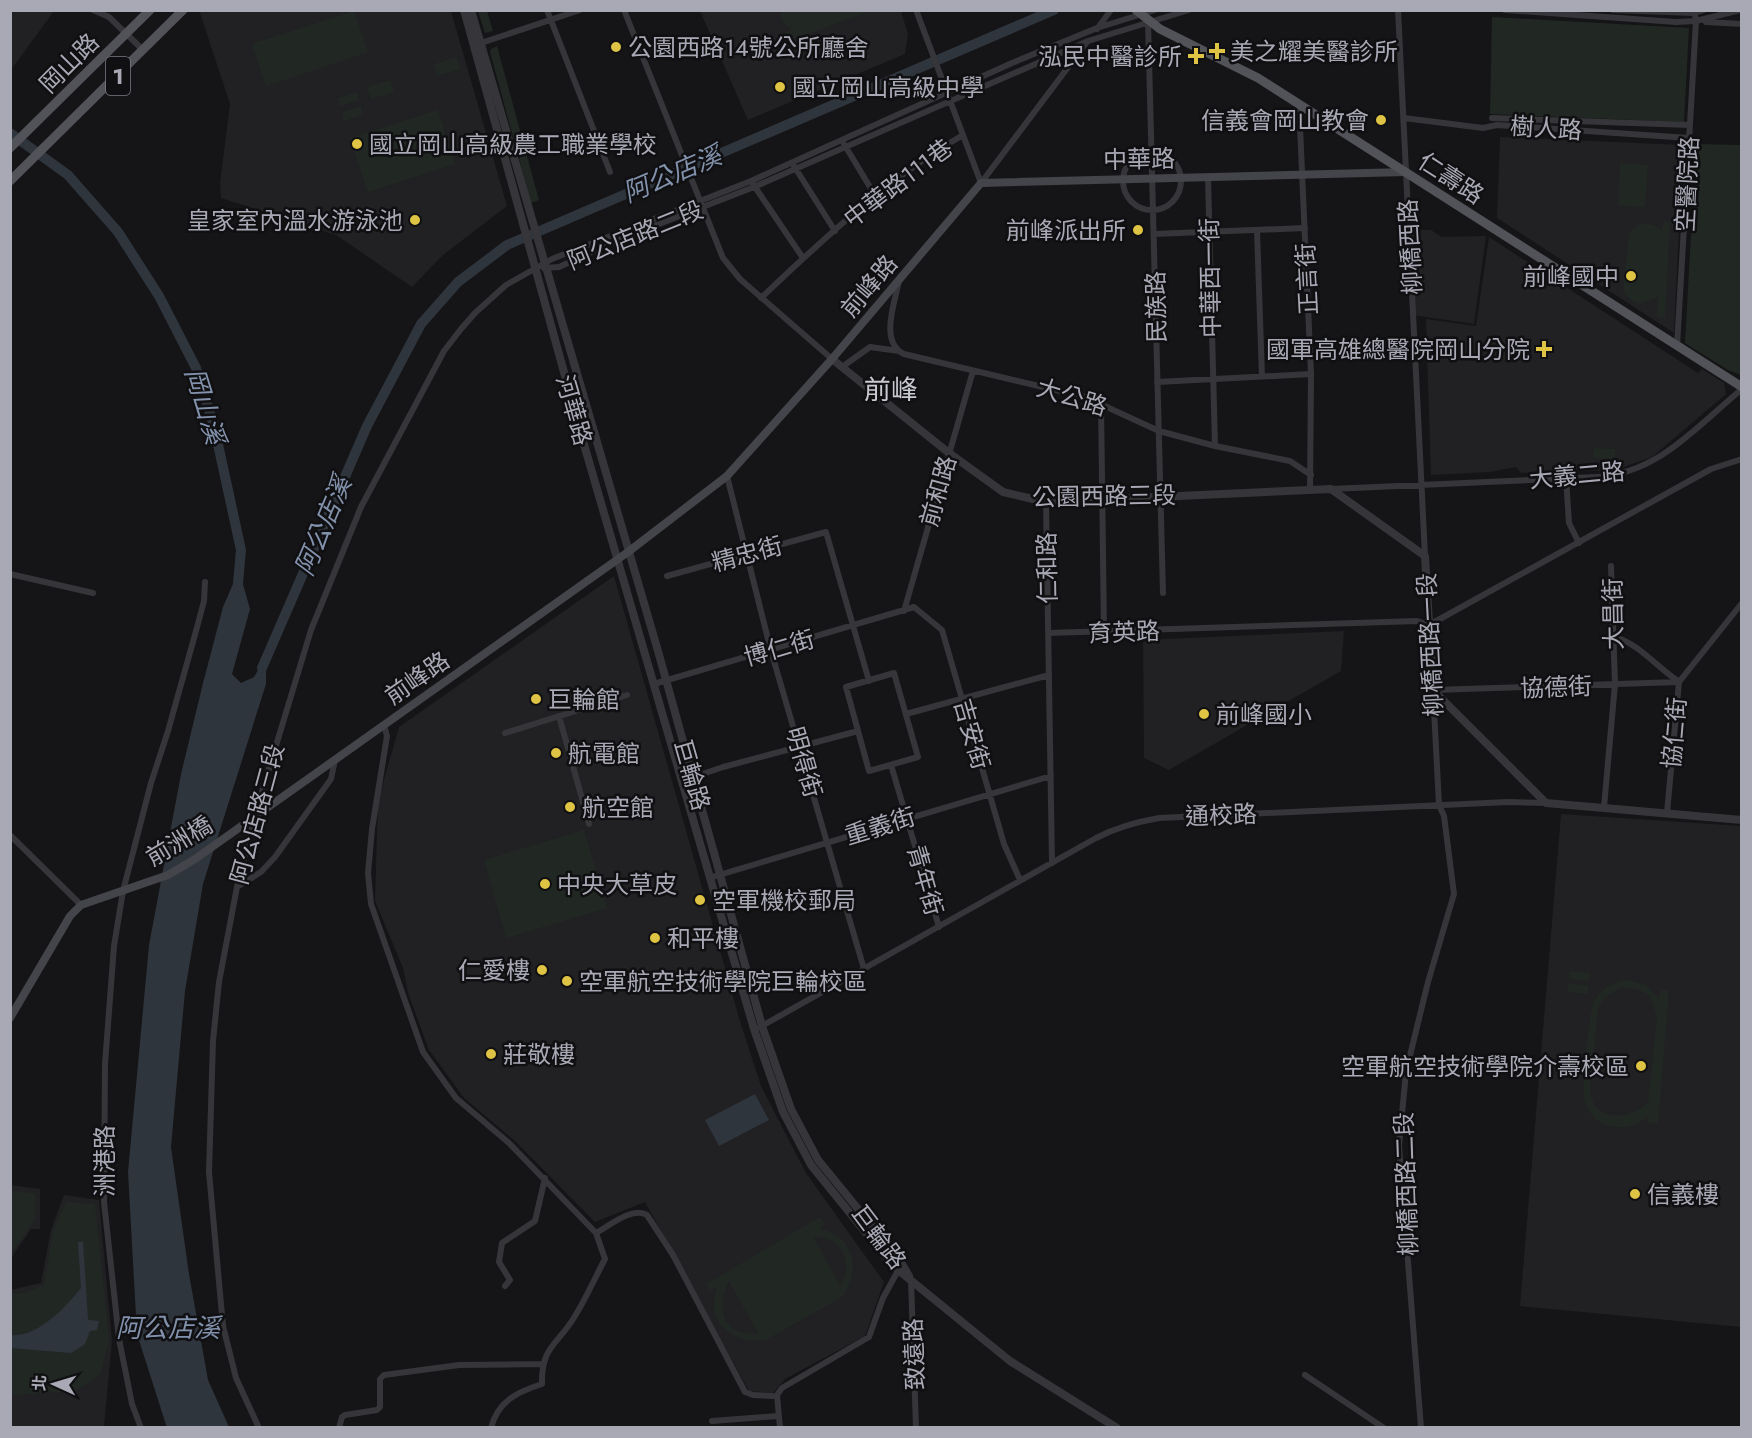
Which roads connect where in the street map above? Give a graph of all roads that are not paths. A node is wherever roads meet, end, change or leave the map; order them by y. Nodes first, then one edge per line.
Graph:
1 (93, 10) edge
2 (150, 10) edge
3 (183, 10) edge
4 (464, 10) edge
5 (471, 10) edge
6 (547, 10) edge
7 (580, 10) edge
8 (624, 10) edge
9 (916, 10) edge
10 (1155, 10) edge
11 (1189, 10) edge
12 (1398, 10) edge
13 (1505, 10) edge
14 (1612, 10) edge
15 (1704, 10) edge
16 (1740, 10) edge
17 (1109, 12) edge
18 (1694, 12) edge
19 (1138, 13) edge
20 (1551, 13) edge
21 (550, 20) junction
22 (1148, 21) junction
23 (1696, 21) junction
24 (1742, 24) edge
25 (1097, 28) junction
26 (127, 34) junction
27 (1088, 41) junction
28 (478, 44) junction
29 (143, 50) junction
30 (1012, 63) junction
31 (1016, 71) junction
32 (948, 98) junction
33 (1299, 104) junction
34 (1404, 118) junction
35 (1492, 118) dead end
36 (896, 120) junction
37 (1596, 121) junction
38 (1690, 125) junction
39 (1595, 132) junction
40 (963, 135) junction
41 (1689, 138) junction
42 (841, 139) junction
43 (13, 145) edge
44 (845, 146) junction
45 (1152, 152) junction
46 (792, 162) junction
47 (795, 170) junction
48 (610, 172) dead end
49 (1406, 172) junction
50 (1303, 175) junction
51 (1208, 177) junction
52 (1182, 178) junction
53 (1123, 179) junction
54 (1152, 179) junction
55 (10, 180) edge
56 (981, 183) junction
57 (753, 184) junction
58 (876, 197) junction
59 (700, 204) junction
60 (1153, 211) junction
61 (1305, 228) junction
62 (1257, 230) junction
63 (835, 231) junction
64 (615, 232) junction
65 (1209, 232) junction
66 (1154, 234) junction
67 (618, 240) junction
68 (803, 258) junction
69 (544, 262) junction
70 (534, 264) junction
71 (899, 280) junction
72 (761, 298) junction
73 (1677, 346) junction
74 (900, 352) junction
75 (832, 359) junction
76 (842, 367) junction
77 (973, 371) junction
78 (1311, 374) junction
79 (1262, 377) junction
80 (1213, 379) junction
81 (1158, 382) junction
82 (1742, 388) edge
83 (1101, 403) junction
84 (1159, 431) junction
85 (1215, 446) junction
86 (949, 453) junction
87 (1742, 459) edge
88 (1311, 475) junction
89 (727, 476) junction
90 (1566, 478) junction
91 (1421, 484) junction
92 (1331, 489) junction
93 (1311, 490) junction
94 (1160, 497) junction
95 (1102, 500) junction
96 (1046, 502) junction
97 (1579, 543) junction
98 (628, 552) junction
99 (747, 554) junction
100 (1425, 556) junction
101 (617, 559) junction
102 (1611, 566) dead end
103 (10, 574) edge
104 (668, 576) dead end
105 (205, 582) dead end
106 (93, 593) dead end
107 (1163, 593) dead end
108 (1742, 603) edge
109 (904, 610) junction
110 (1429, 625) junction
111 (852, 626) junction
112 (1049, 633) junction
113 (1104, 633) junction
114 (1613, 636) junction
115 (771, 651) junction
116 (1049, 675) junction
117 (665, 681) junction
118 (869, 681) junction
119 (1679, 682) junction
120 (654, 684) junction
121 (1615, 684) junction
122 (1432, 690) junction
123 (627, 695) dead end
124 (961, 698) junction
125 (906, 714) junction
126 (559, 716) junction
127 (384, 725) junction
128 (858, 731) junction
129 (505, 733) dead end
130 (801, 747) junction
131 (335, 760) junction
132 (891, 765) junction
133 (1051, 777) junction
134 (693, 778) junction
135 (682, 781) junction
136 (989, 794) junction
137 (1546, 803) junction
138 (1439, 805) junction
139 (1604, 807) junction
140 (1667, 813) junction
141 (255, 815) junction
142 (907, 817) junction
143 (1742, 820) edge
144 (589, 824) dead end
145 (239, 827) joint
146 (10, 835) edge
147 (827, 842) junction
148 (1052, 864) junction
149 (719, 874) junction
150 (710, 878) junction
151 (1020, 880) junction
152 (237, 887) junction
153 (123, 891) junction
154 (81, 905) junction
155 (939, 927) junction
156 (864, 969) junction
157 (10, 1018) edge
158 (758, 1028) junction
159 (545, 1178) junction
160 (596, 1233) junction
161 (900, 1267) junction
162 (911, 1280) junction
163 (506, 1286) dead end
164 (542, 1364) junction
165 (1305, 1375) dead end
166 (772, 1396) dead end
167 (778, 1416) junction
168 (712, 1421) dead end
169 (141, 1428) edge
170 (259, 1428) edge
171 (339, 1428) edge
172 (491, 1428) edge
173 (780, 1428) edge
174 (916, 1428) edge
175 (1117, 1428) edge
176 (1384, 1428) edge
177 (1421, 1428) edge

1 - 26 street
2 - 26 main road, 岡山路 / 1
3 - 29 main road, 岡山路 / 1
4 - 28 street
5 - 28 street
6 - 21 street
7 - 21 street
8 - 59 street
9 - 32 street
10 - 19 street, 阿公店路二段
11 - 22 street, 阿公店路二段
12 - 34 street, 柳橋西路
13 - 20 street
14 - 18 street
15 - 18 street
16 - 23 street
17 - 25 street, 前峰路
18 - 23 street, 空醫院路
19 - 22 main road, 仁壽路
19 - 25 street, 阿公店路二段
20 - 23 street
21 - 28 street
21 - 48 street
22 - 27 street, 阿公店路二段
22 - 33 main road, 仁壽路
22 - 45 street, 民族路
23 - 24 street
23 - 38 street, 空醫院路
25 - 27 street, 前峰路
25 - 30 street, 阿公店路二段
26 - 29 street
26 - 43 main road, 岡山路 / 1
27 - 31 street, 阿公店路二段
27 - 56 street, 前峰路
28 - 69 street, 河華路
28 - 70 street, 河華路
29 - 55 main road, 岡山路 / 1
30 - 31 street
30 - 32 street, 阿公店路二段
31 - 32 street, 阿公店路二段
32 - 36 street, 阿公店路二段
32 - 40 street
33 - 49 main road, 仁壽路
33 - 50 street, 正言街
34 - 39 street, 樹人路
34 - 49 street, 柳橋西路
35 - 37 street
36 - 42 street, 阿公店路二段
36 - 44 street, 阿公店路二段
37 - 38 street
37 - 39 street
38 - 41 street, 空醫院路
39 - 41 street, 樹人路
40 - 56 street
40 - 58 street, 中華路111巷
41 - 73 street, 空醫院路
42 - 44 street
42 - 46 street, 阿公店路二段
44 - 47 street, 阿公店路二段
44 - 58 street
45 - 52 street
45 - 53 street
45 - 54 street, 民族路
46 - 47 street
46 - 57 street, 阿公店路二段
47 - 57 street, 阿公店路二段
47 - 63 street
49 - 50 main road, 中華路
49 - 73 main road, 仁壽路
49 - 91 street, 柳橋西路
50 - 51 main road, 中華路
50 - 61 street, 正言街
51 - 52 main road, 中華路
51 - 65 street, 中華西一街
52 - 54 main road, 中華路
52 - 60 street
53 - 54 main road, 中華路
53 - 56 main road, 中華路
53 - 60 street
54 - 60 street, 民族路
56 - 71 main road, 前峰路
57 - 59 street, 阿公店路二段
57 - 68 street
58 - 63 street, 中華路111巷
59 - 64 street, 阿公店路二段
59 - 67 street, 阿公店路二段
59 - 72 street
60 - 66 street, 民族路
61 - 62 street
61 - 78 street, 正言街
62 - 65 street
62 - 79 street
63 - 68 street, 中華路111巷
64 - 67 street
64 - 69 street, 阿公店路二段
65 - 66 street
65 - 80 street, 中華西一街
66 - 81 street, 民族路
67 - 69 street, 阿公店路二段
68 - 72 street, 中華路111巷
69 - 70 street, 阿公店路二段
69 - 98 street, 河華路
70 - 101 street, 河華路
70 - 141 street, 阿公店路三段
71 - 74 street
71 - 75 main road, 前峰路
72 - 75 street
73 - 82 main road, 仁壽路
74 - 76 street, 大公路
74 - 77 street, 大公路
75 - 76 street, 公園西路三段
75 - 89 main road, 前峰路
76 - 86 street, 公園西路三段
77 - 83 street, 大公路
77 - 86 street, 前和路
78 - 79 street
78 - 88 street, 正言街
79 - 80 street
80 - 81 street
80 - 85 street, 中華西一街
81 - 84 street, 民族路
82 - 90 street, 大義二路
83 - 84 street, 大公路
83 - 95 street
84 - 85 street, 大公路
84 - 94 street, 民族路
85 - 88 street, 大公路
86 - 96 street, 公園西路三段
86 - 109 street, 前和路
87 - 97 street
88 - 93 street, 正言街
89 - 98 main road, 前峰路
89 - 99 street, 明得街
90 - 91 street, 大義二路
90 - 97 street
91 - 92 street, 公園西路三段
91 - 100 street, 柳橋西路一段
92 - 93 street, 公園西路三段
92 - 100 street
93 - 94 street, 公園西路三段
94 - 95 street, 公園西路三段
94 - 107 street, 民族路
95 - 96 street, 公園西路三段
95 - 113 street
96 - 112 street, 仁和路
97 - 110 street
98 - 101 main road, 前峰路
98 - 117 street, 巨輪路
99 - 104 street, 精忠街
99 - 111 street, 精忠街
99 - 115 street, 明得街
100 - 110 street, 柳橋西路一段
101 - 120 street, 巨輪路
101 - 127 main road, 前峰路
102 - 114 street, 大昌街
103 - 106 street
105 - 153 street
108 - 119 street, 協仁街
109 - 111 street, 博仁街
109 - 124 street, 吉安街
110 - 113 street, 育英路
110 - 122 street, 柳橋西路一段
111 - 115 street, 博仁街
111 - 118 street
112 - 113 street, 育英路
112 - 116 street
114 - 119 street
114 - 121 street, 大昌街
115 - 117 street, 博仁街
115 - 130 street, 明得街
116 - 124 street
116 - 133 street
117 - 120 street, 博仁街
117 - 134 street, 巨輪路
118 - 125 street
118 - 128 street
119 - 121 street, 協德街
119 - 140 street, 協仁街
120 - 135 street, 巨輪路
121 - 122 street, 協德街
121 - 139 street, 大昌街
122 - 137 street
122 - 138 street, 柳橋西路一段
123 - 126 street
124 - 125 street
124 - 136 street, 吉安街
125 - 132 street
126 - 129 street
126 - 144 street
127 - 131 main road, 前峰路
127 - 159 street
128 - 130 street
128 - 132 street
130 - 134 street
130 - 147 street, 明得街
131 - 141 main road, 前峰路
131 - 152 street
132 - 142 street, 青年街
133 - 136 street, 重義街
133 - 148 street
134 - 135 street
134 - 149 street, 巨輪路
135 - 150 street, 巨輪路
136 - 142 street, 重義街
136 - 151 street, 吉安街
137 - 138 street, 通校路
137 - 139 street, 通校路
138 - 148 street, 通校路
138 - 177 street, 柳橋西路二段
139 - 140 street, 通校路
140 - 143 street, 通校路
141 - 145 main road, 前峰路
141 - 152 street, 阿公店路三段
142 - 147 street, 重義街
142 - 155 street, 青年街
145 - 153 main road, 前洲橋
146 - 154 street
147 - 149 street, 重義街
147 - 156 street, 明得街
148 - 151 street, 通校路
149 - 150 street, 重義街
149 - 158 street, 巨輪路
150 - 158 street, 巨輪路
151 - 155 street, 通校路
152 - 170 street, 阿公店路三段
153 - 154 main road, 前洲橋
153 - 169 street, 洲港路
154 - 157 main road
155 - 156 street, 通校路
156 - 158 street, 通校路
158 - 161 street, 巨輪路
159 - 160 street
159 - 163 street
160 - 164 street
160 - 166 street
161 - 162 street, 巨輪路
161 - 167 street
162 - 174 street, 致遠路
162 - 175 street
164 - 171 street
164 - 172 street
165 - 176 street
167 - 168 street
167 - 173 street

